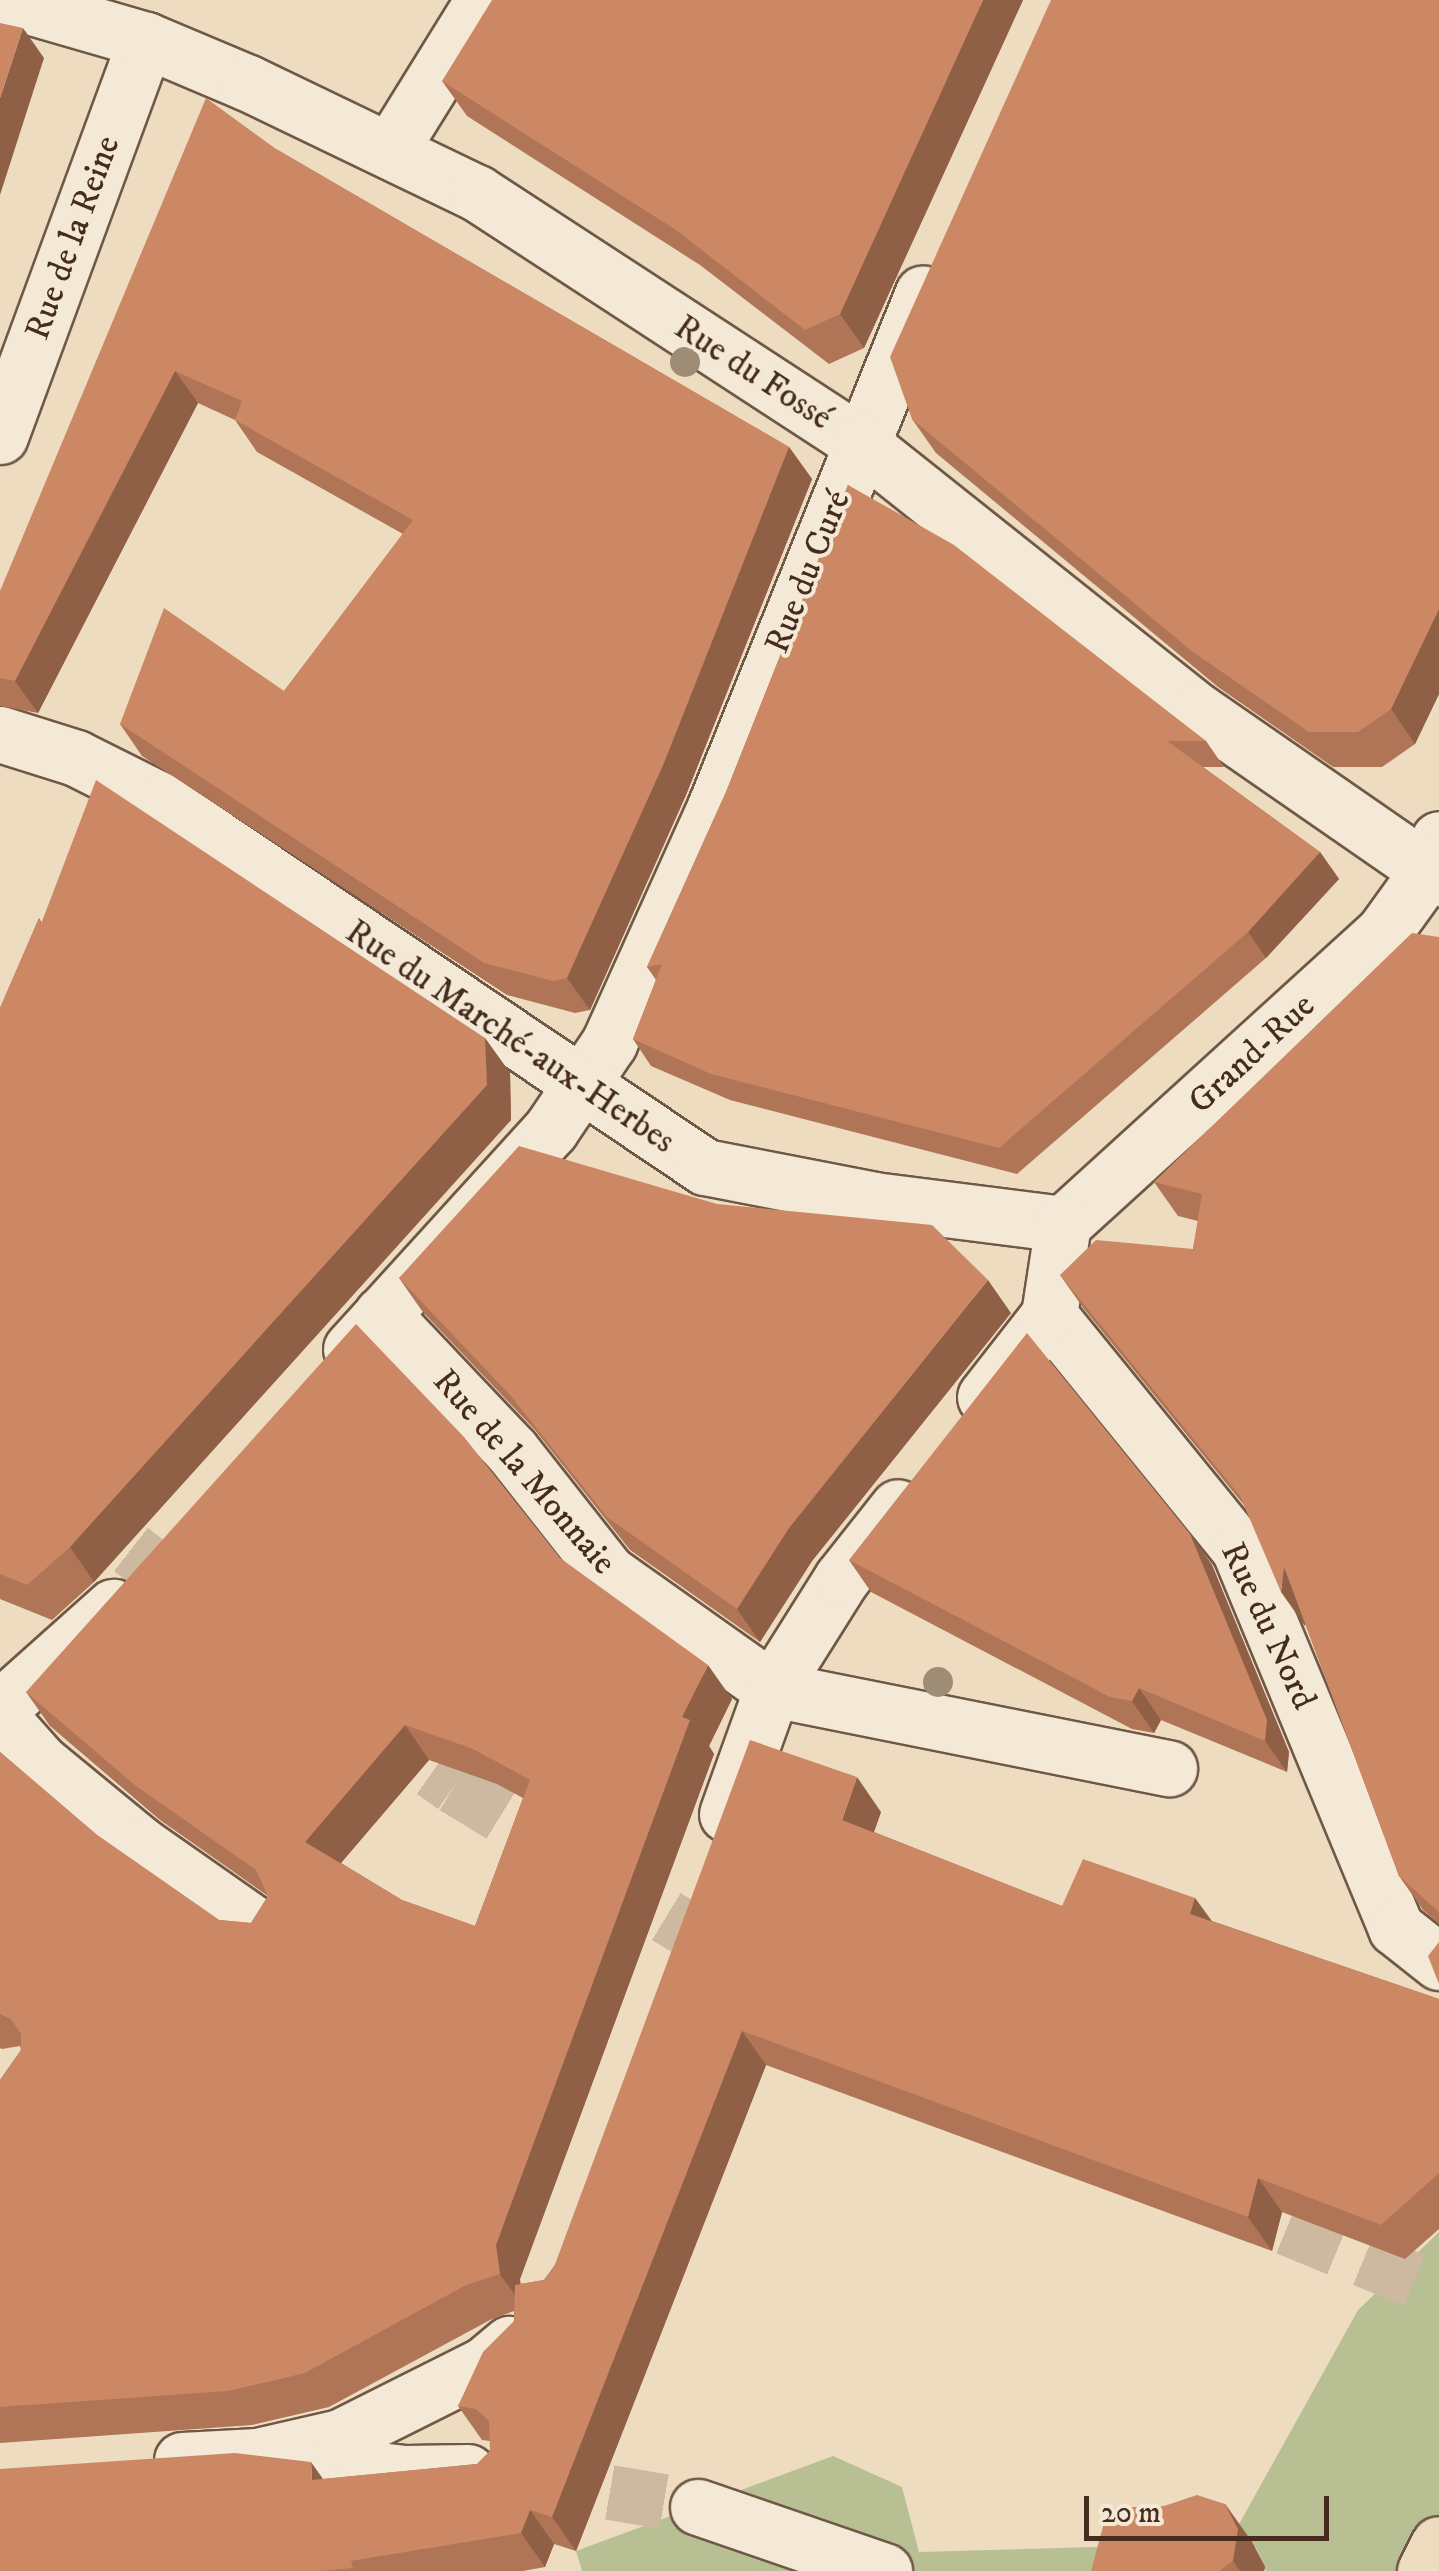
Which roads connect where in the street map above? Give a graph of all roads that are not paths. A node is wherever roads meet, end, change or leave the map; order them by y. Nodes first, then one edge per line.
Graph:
1 (8, 0) edge
2 (483, 0) edge
3 (146, 40) junction
4 (392, 147) junction
5 (942, 249) edge
6 (0, 436) edge
7 (859, 442) junction
8 (0, 734) edge
9 (1435, 863) edge
10 (582, 1088) junction
11 (1063, 1224) junction
12 (382, 1314) junction
13 (1049, 1316) junction
14 (316, 1387) edge
15 (143, 1575) edge
16 (772, 1689) junction
17 (0, 1708) edge
18 (0, 1717) edge
19 (1169, 1768) dead end
20 (710, 1857) edge
21 (261, 1929) edge
22 (1439, 1962) edge
23 (509, 2344) edge
24 (258, 2456) junction
25 (135, 2462) edge
26 (486, 2471) tunnel mouth
27 (698, 2507) tunnel mouth
28 (1439, 2544) edge
29 (884, 2571) edge
30 (1425, 2571) edge

1 - 3 street, Rue du Fossé
2 - 4 street
3 - 4 street, Rue du Fossé
3 - 6 street, Rue de la Reine
4 - 7 street, Rue du Fossé
5 - 7 street, Rue du Curé
7 - 9 street, Rue du Fossé
7 - 10 street, Rue du Curé
8 - 10 street, Rue du Marché-aux-Herbes
9 - 11 street, Grand-Rue
10 - 11 street, Rue du Marché-aux-Herbes
10 - 12 street, Rue du Curé
11 - 13 street
12 - 14 street, Rue du Curé
12 - 16 street, Rue de la Monnaie
13 - 16 street
13 - 22 street, Rue du Nord
15 - 17 street
16 - 19 street
16 - 20 street
18 - 21 street
23 - 24 street
24 - 25 street
24 - 26 street
27 - 29 street
28 - 30 main road

